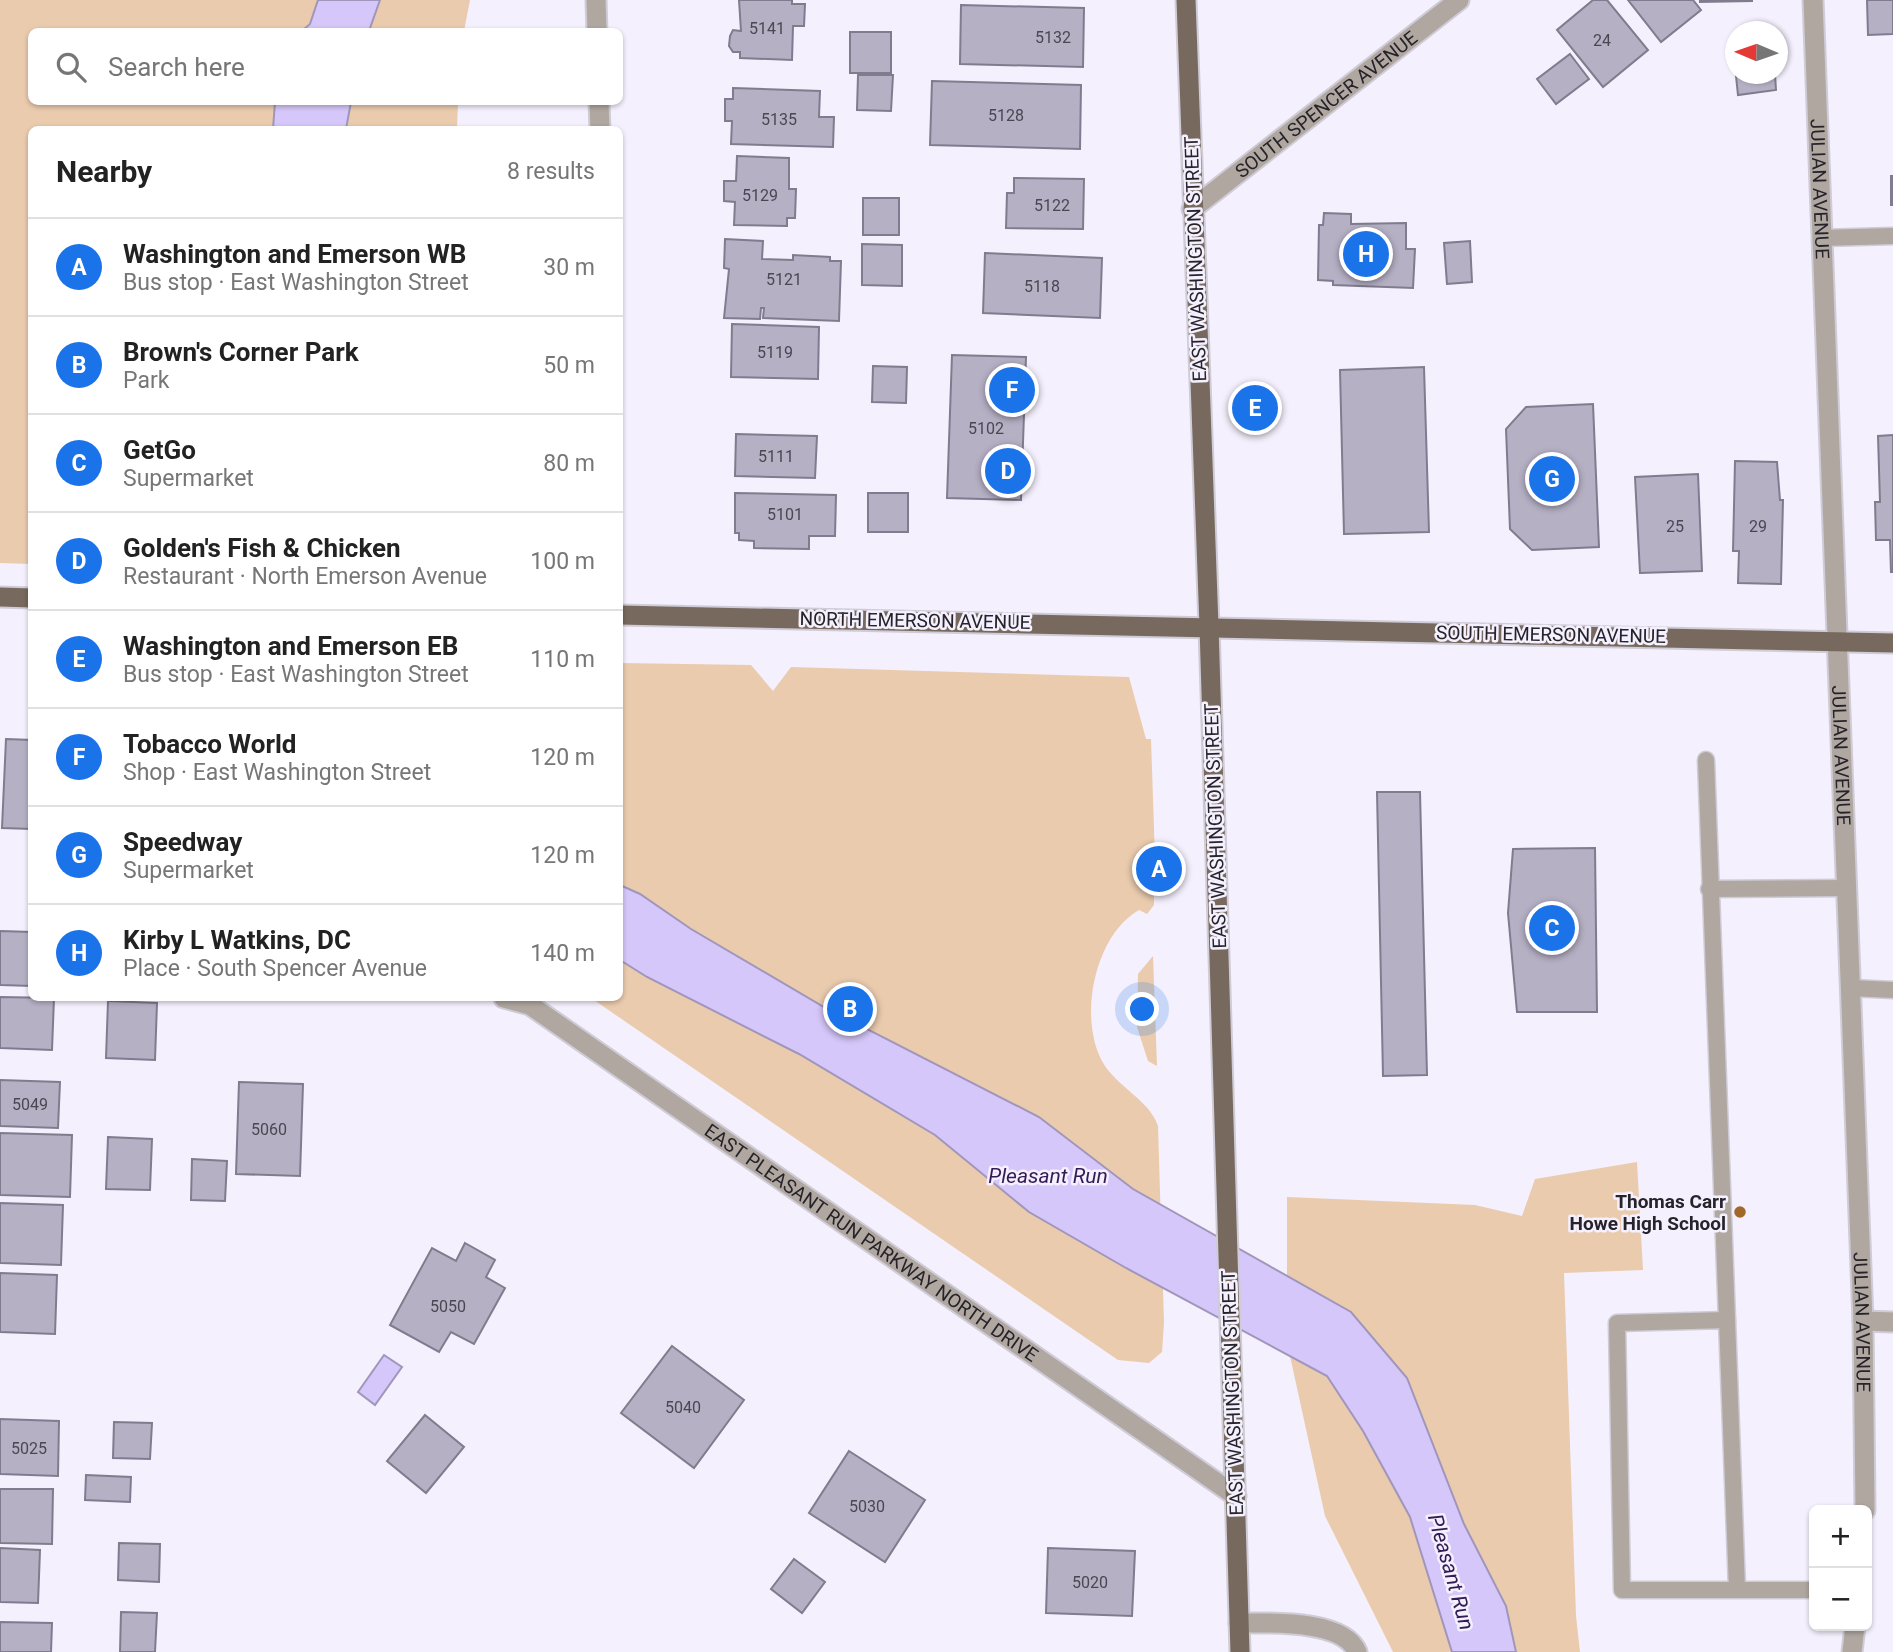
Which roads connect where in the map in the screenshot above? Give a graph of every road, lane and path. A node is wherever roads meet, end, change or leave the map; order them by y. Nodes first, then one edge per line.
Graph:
1 (596, 0) edge
2 (1186, 0) edge
3 (1458, 0) edge
4 (1813, 0) edge
5 (597, 28) edge
6 (599, 105) edge
7 (600, 126) edge
8 (1192, 209) junction
9 (1893, 236) edge
10 (1821, 238) junction
11 (0, 597) edge
12 (28, 598) edge
13 (623, 615) edge
14 (1209, 626) junction
15 (1838, 641) junction
16 (1893, 643) edge
17 (1706, 760) dead end
18 (1847, 888) junction
19 (1709, 889) junction
20 (1851, 988) junction
21 (1893, 990) edge
22 (515, 1001) edge
23 (1727, 1320) junction
24 (1863, 1321) junction
25 (1893, 1322) edge
26 (1236, 1496) junction
27 (1865, 1505) edge
28 (1737, 1589) junction
29 (1809, 1590) edge
30 (1239, 1623) junction
31 (1855, 1631) edge
32 (1240, 1652) edge
33 (1357, 1652) edge
34 (1852, 1652) edge

1 - 5 street
2 - 8 main road, EAST WASHINGTON STREET
3 - 8 street, SOUTH SPENCER AVENUE
4 - 10 street, JULIAN AVENUE
6 - 7 street
8 - 14 main road, EAST WASHINGTON STREET
9 - 10 lane
10 - 15 street, JULIAN AVENUE
11 - 12 main road
13 - 14 main road, NORTH EMERSON AVENUE
14 - 15 main road, SOUTH EMERSON AVENUE
14 - 26 main road, EAST WASHINGTON STREET
15 - 16 main road, SOUTH EMERSON AVENUE
15 - 18 street, JULIAN AVENUE
17 - 19 lane
18 - 19 lane
18 - 20 street, JULIAN AVENUE
19 - 23 lane
20 - 21 lane
20 - 24 street, JULIAN AVENUE
22 - 26 street, EAST PLEASANT RUN PARKWAY NORTH DRIVE
23 - 28 lane
23 - 28 lane
24 - 25 street
24 - 27 street, JULIAN AVENUE
26 - 30 main road, EAST WASHINGTON STREET
28 - 29 lane
30 - 32 main road, EAST WASHINGTON STREET
30 - 33 street
31 - 34 street

